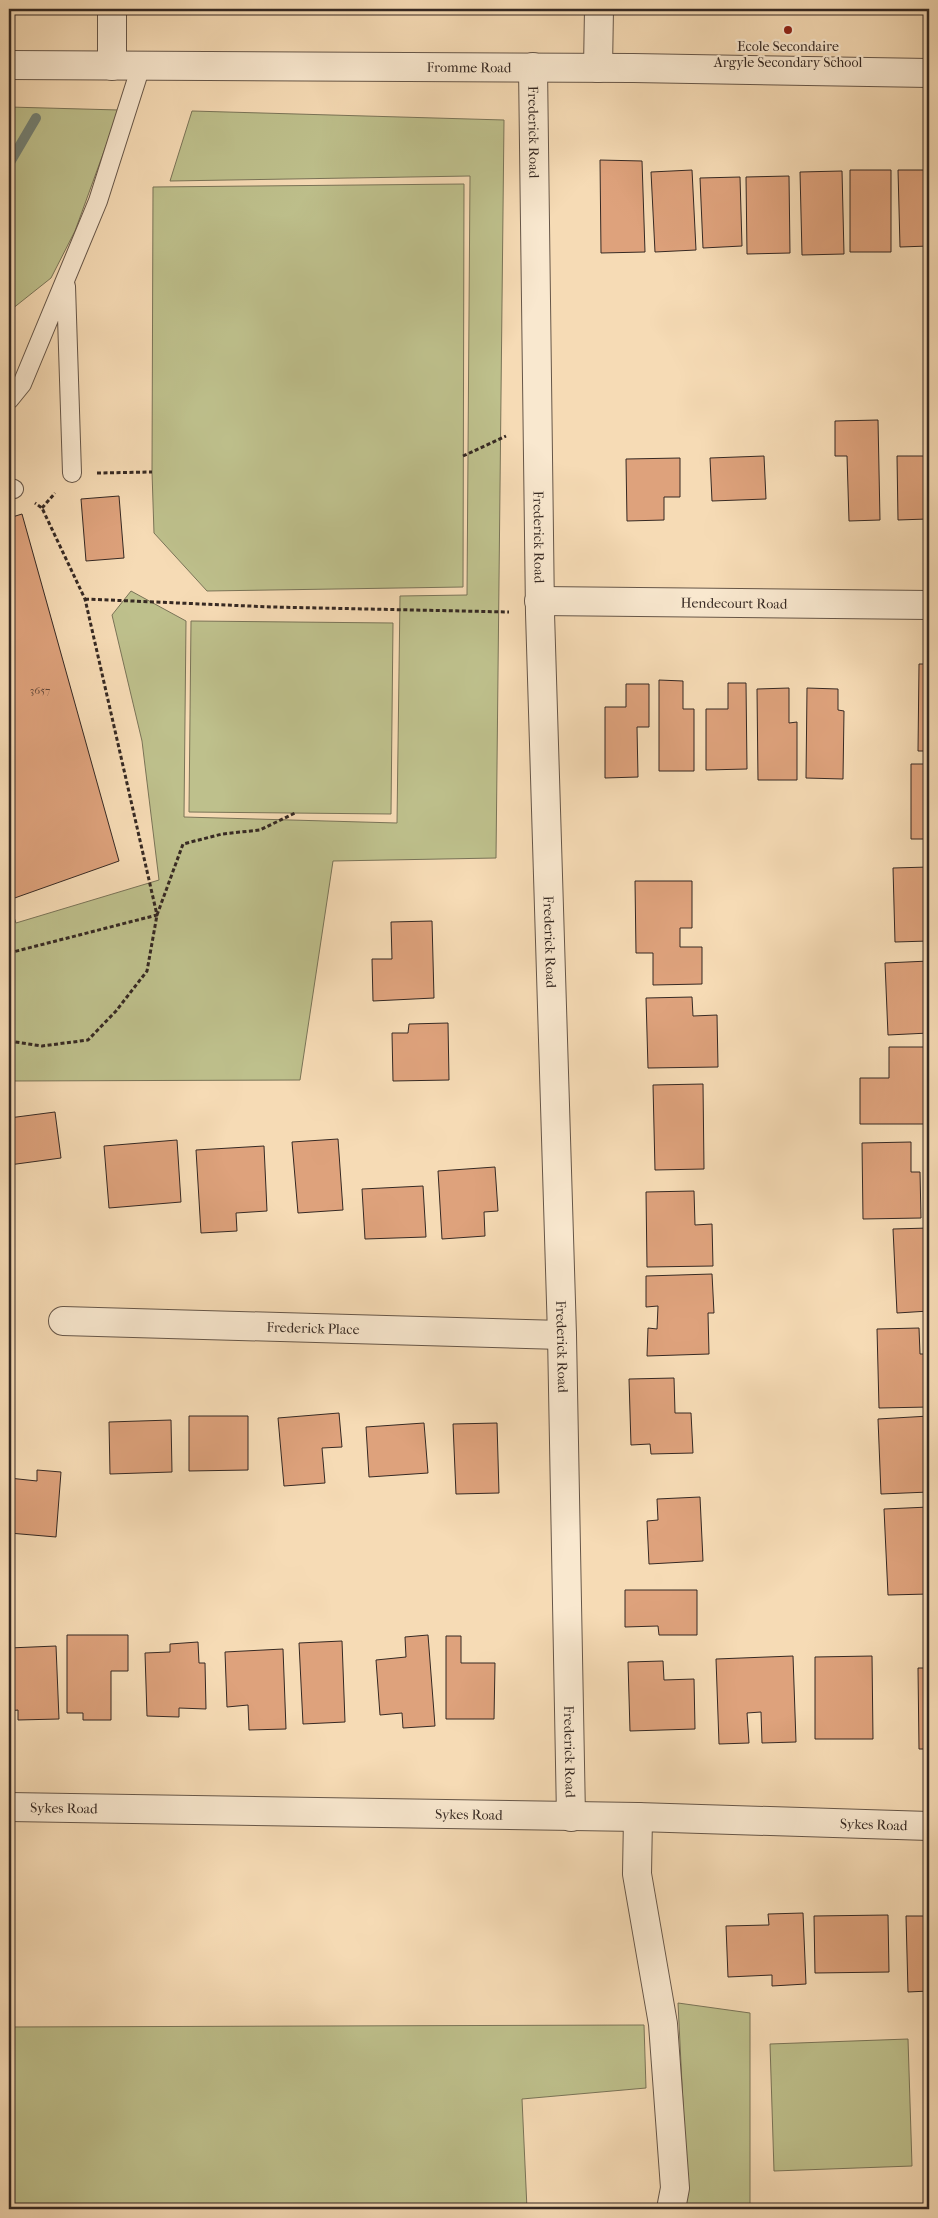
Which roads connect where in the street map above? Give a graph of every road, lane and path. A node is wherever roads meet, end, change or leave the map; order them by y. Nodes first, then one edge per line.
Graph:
1 (112, 9) edge
2 (599, 9) edge
3 (9, 65) edge
4 (112, 66) junction
5 (141, 66) junction
6 (533, 67) junction
7 (598, 68) junction
8 (929, 73) edge
9 (65, 280) junction
10 (9, 400) edge
11 (538, 421) junction
12 (463, 456) dead end
13 (152, 472) dead end
14 (72, 473) dead end
15 (106, 473) dead end
16 (11, 488) edge
17 (85, 599) junction
18 (929, 605) edge
19 (540, 607) junction
20 (295, 813) dead end
21 (157, 915) junction
22 (9, 953) edge
23 (9, 1041) edge
24 (63, 1322) dead end
25 (562, 1334) junction
26 (9, 1807) edge
27 (570, 1817) junction
28 (638, 1817) junction
29 (929, 1826) edge
30 (671, 2209) edge

1 - 4 street
2 - 7 street
3 - 4 street, Fromme Road
4 - 5 street, Fromme Road
5 - 6 street, Fromme Road
5 - 9 lane
6 - 7 street, Fromme Road
6 - 11 street, Frederick Road
7 - 8 street, Fromme Road
9 - 10 lane
9 - 14 lane
11 - 12 path
11 - 19 street, Frederick Road
13 - 15 path
16 - 17 path
17 - 19 path
17 - 21 path
18 - 19 street, Hendecourt Road
19 - 25 street, Frederick Road
20 - 21 path
21 - 22 path
21 - 23 path
24 - 25 street, Frederick Place
25 - 27 street, Frederick Road
26 - 27 street, Sykes Road
27 - 28 street, Sykes Road
28 - 29 street, Sykes Road
28 - 30 street

